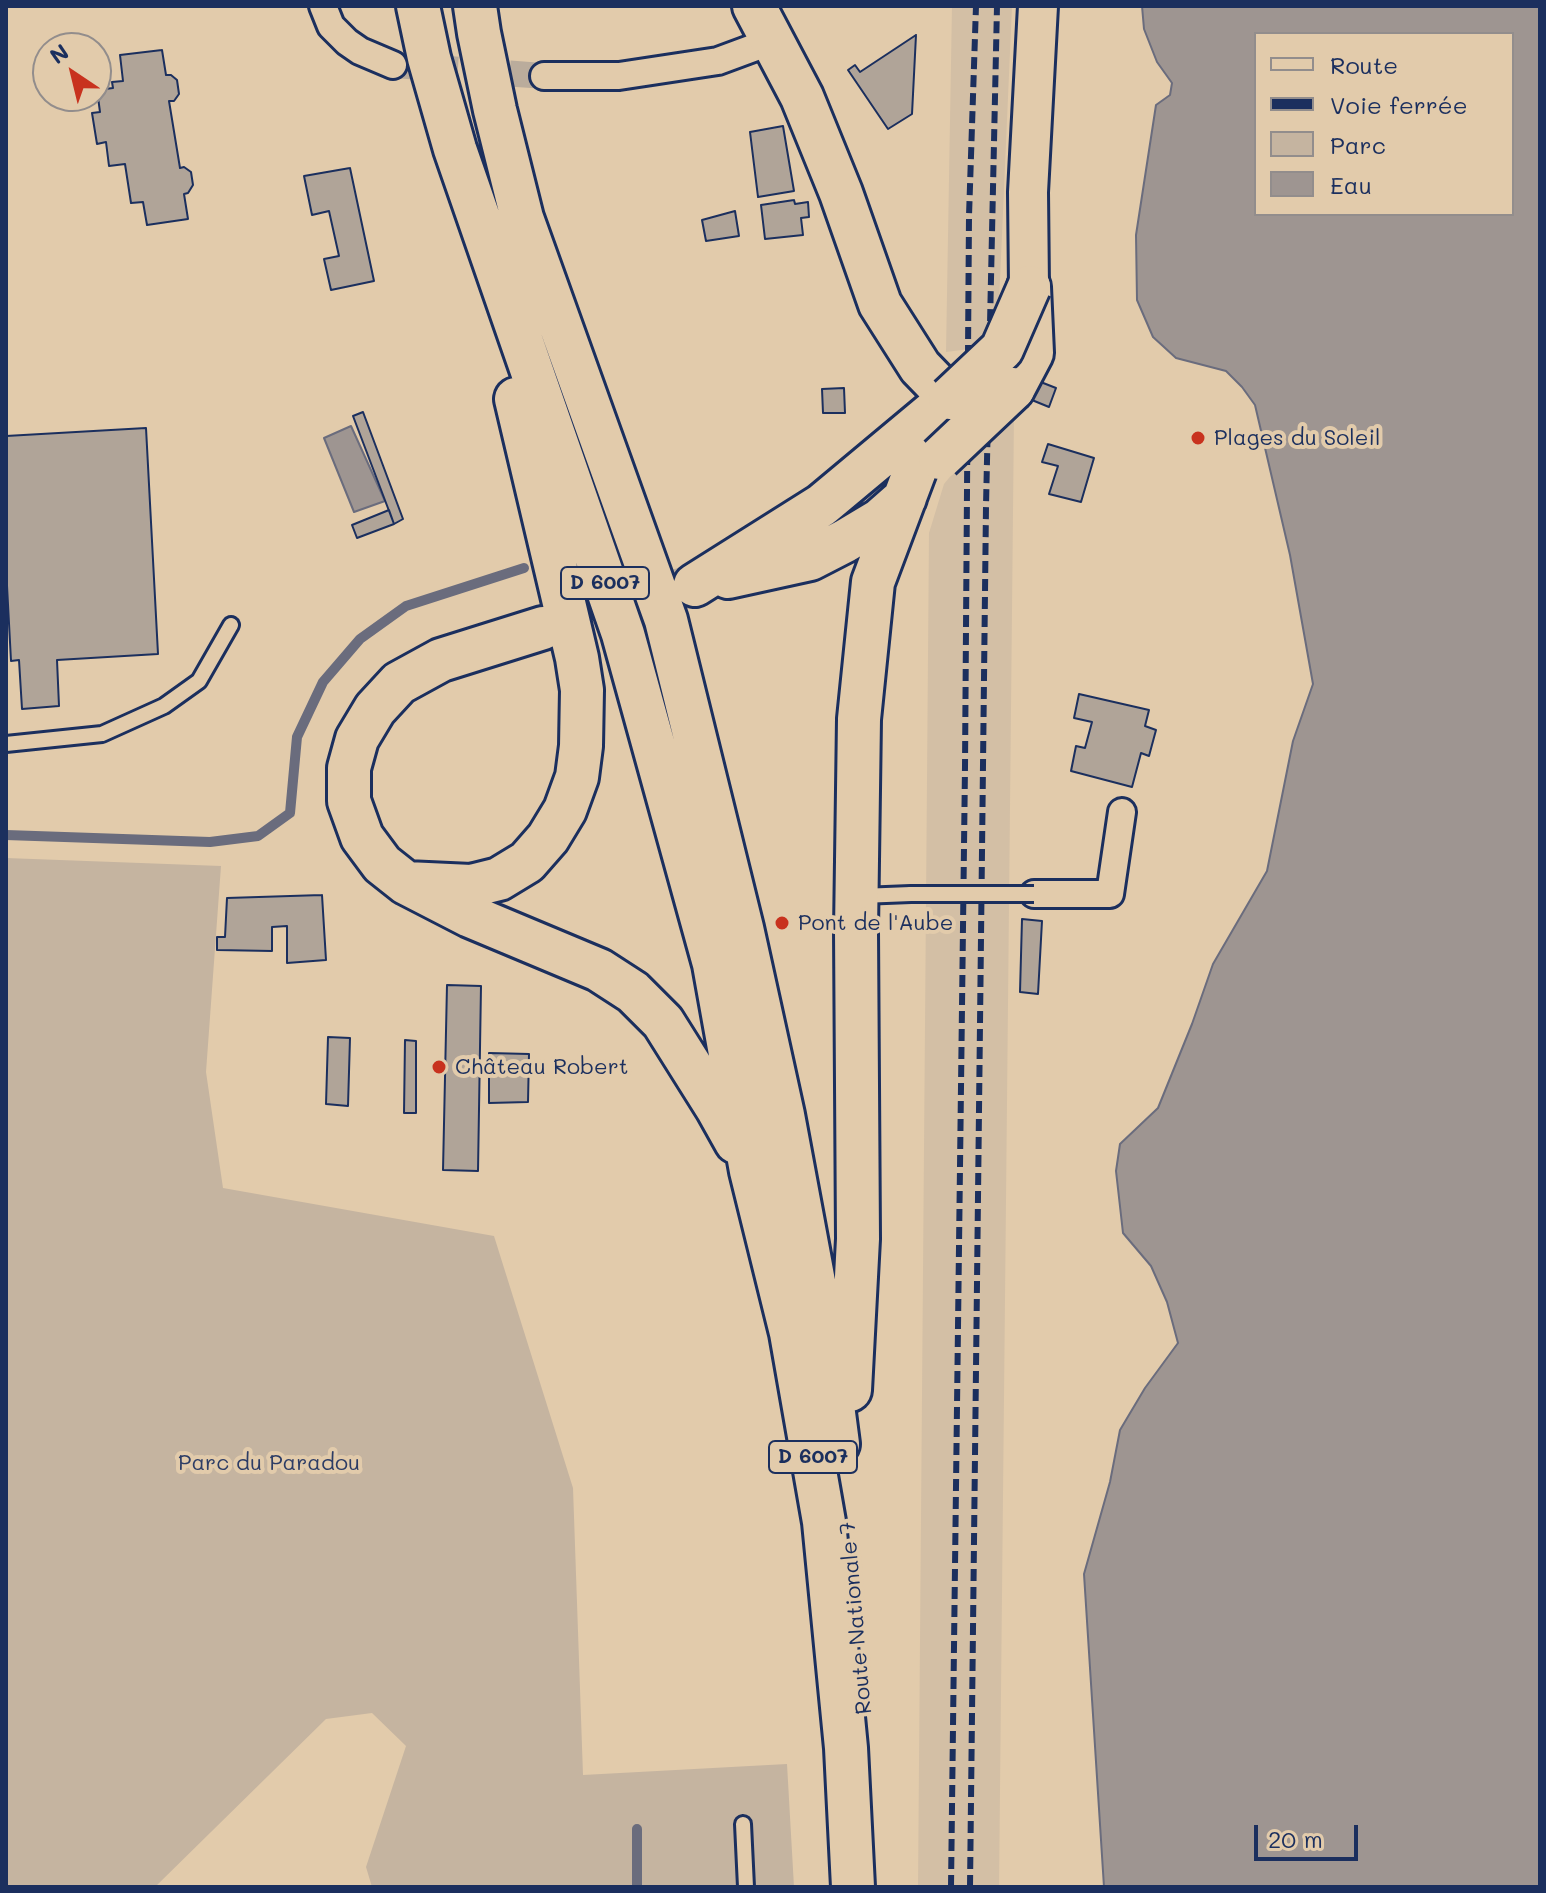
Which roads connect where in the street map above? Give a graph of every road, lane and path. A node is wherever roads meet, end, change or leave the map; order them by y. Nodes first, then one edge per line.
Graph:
1 (323, 6) edge
2 (418, 6) edge
3 (475, 6) edge
4 (1038, 6) edge
5 (763, 24) edge
6 (393, 65) tunnel mouth
7 (544, 76) tunnel mouth
8 (455, 149) junction
9 (1029, 287) junction
10 (937, 409) junction
11 (904, 500) junction
12 (231, 625) dead end
13 (543, 628) tunnel mouth
14 (6, 744) edge
15 (1122, 812) dead end
16 (406, 883) junction
17 (1034, 894) joint
18 (856, 897) junction
19 (751, 1171) junction
20 (844, 1495) junction
21 (857, 1745) junction
22 (743, 1824) dead end
23 (746, 1887) edge
24 (853, 1887) edge
25 (875, 1887) edge

1 - 6 street
2 - 8 main road, D 6007
3 - 20 main road, D 6007
4 - 9 main road
5 - 7 street
5 - 10 main road
8 - 16 main road
8 - 19 main road, D 6007
9 - 10 main road, bridge
9 - 11 main road, bridge
10 - 11 main road
10 - 11 main road
11 - 18 main road
12 - 14 lane
13 - 16 main road
15 - 17 street
16 - 19 main road
17 - 18 lane, bridge
18 - 20 main road
19 - 21 main road, D 6007
20 - 21 main road, Route Nationale 7 / D 6007
21 - 24 main road, Route Nationale 7 / D 6007
21 - 25 main road, D 6007
22 - 23 lane

